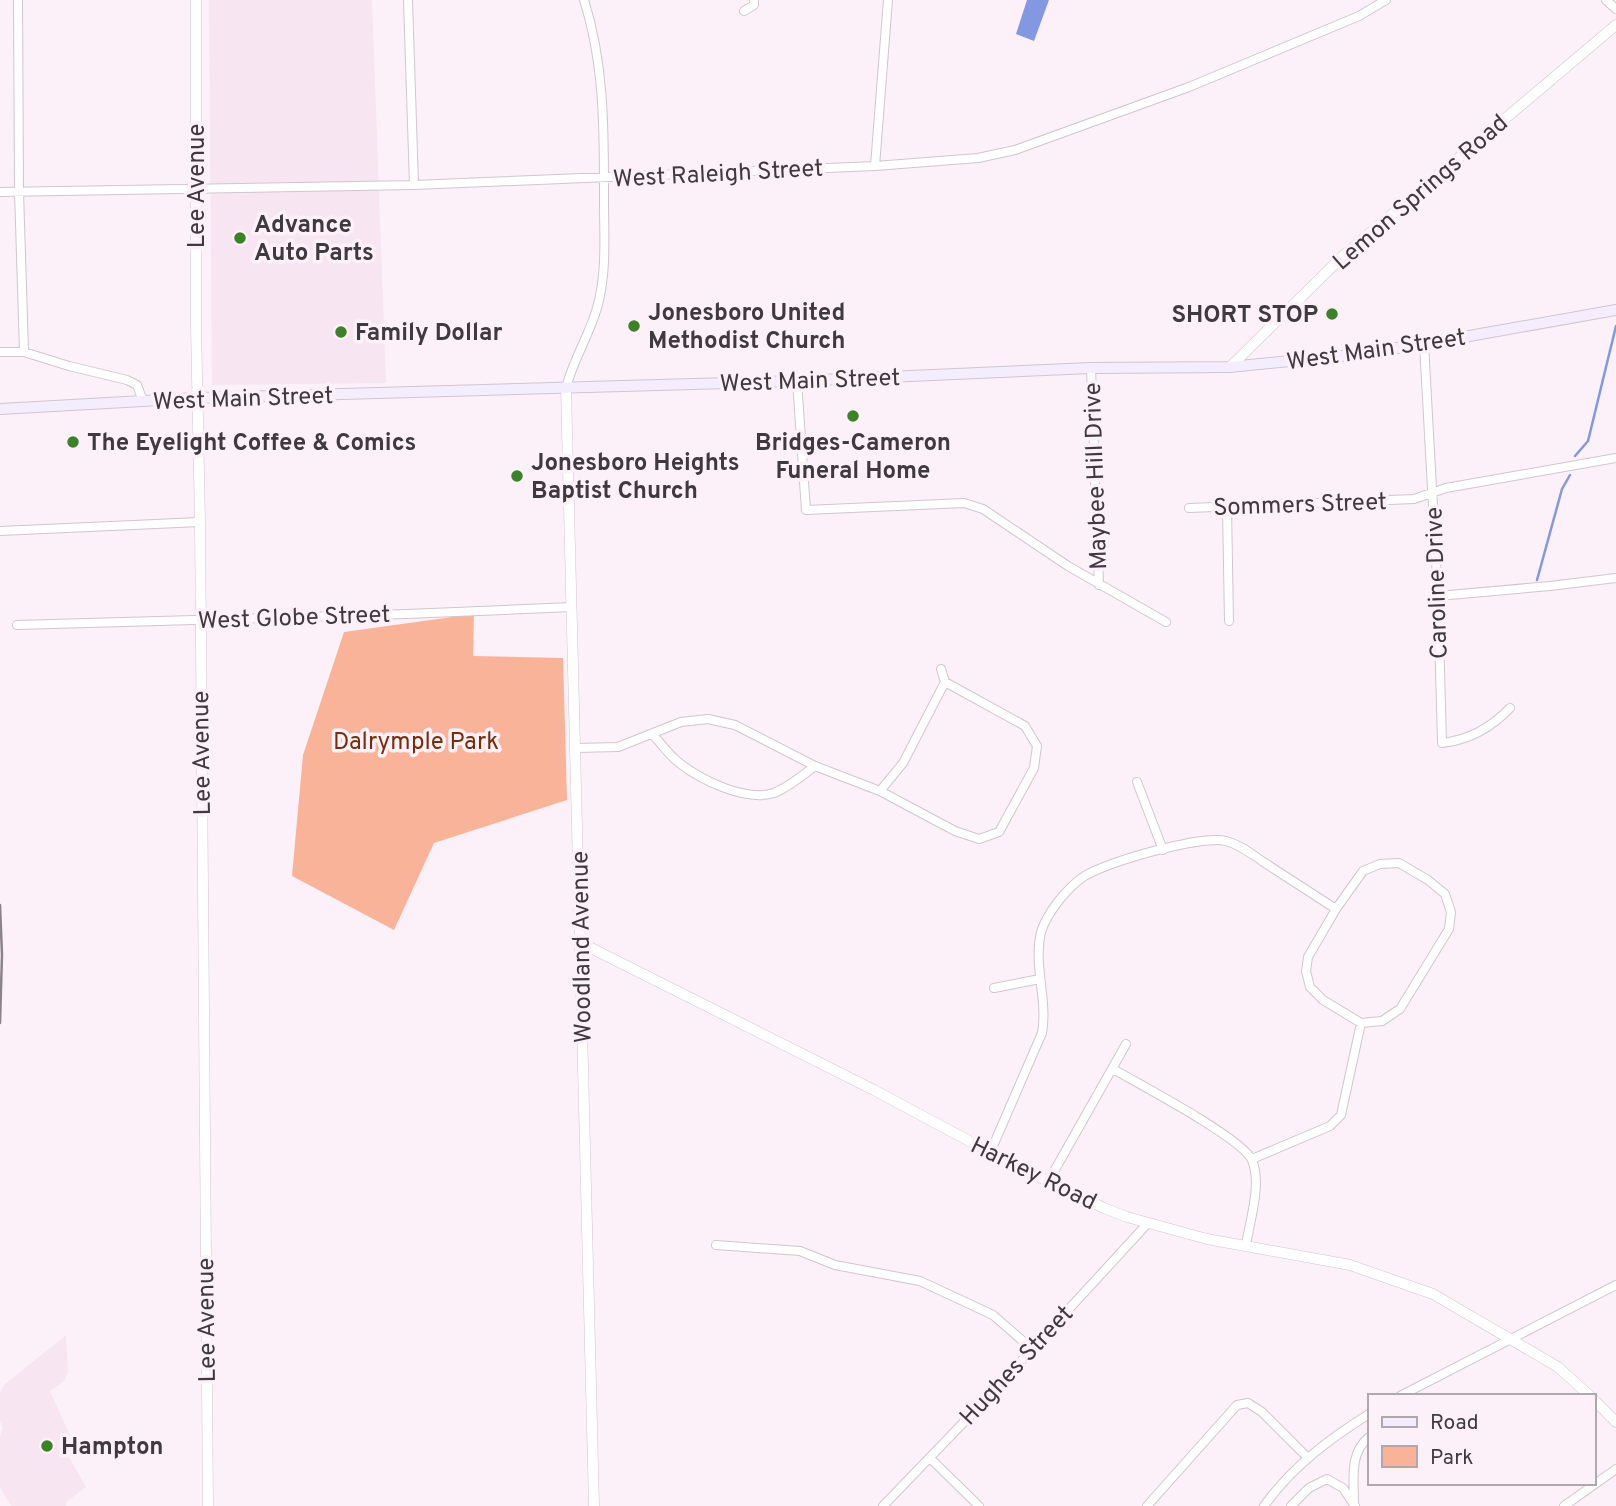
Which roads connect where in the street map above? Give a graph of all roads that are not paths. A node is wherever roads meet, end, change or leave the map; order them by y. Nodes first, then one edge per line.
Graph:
1 (18, 0) edge
2 (196, 0) edge
3 (408, 0) edge
4 (584, 0) edge
5 (754, 0) edge
6 (888, 0) edge
7 (1386, 0) edge
8 (1606, 0) edge
9 (1616, 9) edge
10 (744, 11) dead end
11 (1616, 25) edge
12 (876, 166) junction
13 (604, 178) junction
14 (415, 185) junction
15 (195, 188) junction
16 (19, 191) junction
17 (0, 192) edge
18 (1616, 310) edge
19 (1424, 344) junction
20 (0, 352) edge
21 (23, 352) junction
22 (1230, 367) junction
23 (1091, 368) junction
24 (797, 382) junction
25 (566, 388) junction
26 (197, 398) junction
27 (143, 401) junction
28 (0, 409) edge
29 (1616, 458) edge
30 (1433, 493) junction
31 (1227, 507) junction
32 (1189, 508) dead end
33 (200, 522) junction
34 (0, 531) edge
35 (1616, 578) edge
36 (1099, 585) junction
37 (1438, 596) junction
38 (572, 607) junction
39 (200, 620) junction
40 (1229, 621) dead end
41 (1166, 622) dead end
42 (17, 625) dead end
43 (942, 669) dead end
44 (945, 682) junction
45 (1510, 708) dead end
46 (652, 734) junction
47 (576, 748) junction
48 (816, 766) junction
49 (1137, 782) dead end
50 (880, 791) junction
51 (1163, 850) junction
52 (1336, 908) junction
53 (581, 943) junction
54 (1040, 979) junction
55 (993, 988) dead end
56 (1361, 1023) junction
57 (1126, 1044) dead end
58 (1113, 1069) junction
59 (989, 1153) junction
60 (1252, 1159) junction
61 (1048, 1182) junction
62 (1148, 1223) junction
63 (716, 1245) dead end
64 (1246, 1245) junction
65 (1616, 1285) edge
66 (1511, 1338) junction
67 (1031, 1349) junction
68 (1404, 1394) edge
69 (1589, 1394) edge
70 (1595, 1400) edge
71 (1368, 1415) edge
72 (1616, 1422) edge
73 (1368, 1438) edge
74 (930, 1458) junction
75 (1308, 1458) junction
76 (1616, 1469) edge
77 (1595, 1484) edge
78 (1594, 1485) edge
79 (1355, 1505) edge
80 (208, 1506) edge
81 (594, 1506) edge
82 (883, 1506) edge
83 (979, 1506) edge
84 (1147, 1506) edge
85 (1264, 1506) edge
86 (1291, 1506) edge
87 (1564, 1506) edge

1 - 16 street
2 - 15 street, Lee Avenue
3 - 14 street
4 - 13 street
5 - 10 street
6 - 12 street
7 - 12 street, West Raleigh Street
8 - 9 street
11 - 22 street, Lemon Springs Road
12 - 13 street, West Raleigh Street
13 - 14 street, West Raleigh Street
13 - 25 street
14 - 15 street, West Raleigh Street
15 - 16 street, West Raleigh Street
15 - 26 street, Lee Avenue
16 - 17 street, West Raleigh Street
16 - 21 street
18 - 19 main road, West Main Street
19 - 22 main road, West Main Street
19 - 30 street, Caroline Drive
20 - 21 street
21 - 27 street
22 - 23 main road, West Main Street
23 - 24 main road, West Main Street
23 - 36 street, Maybee Hill Drive
24 - 25 main road, West Main Street
24 - 36 street
25 - 26 main road, West Main Street
25 - 38 street, Woodland Avenue
26 - 27 main road, West Main Street
26 - 33 street, Lee Avenue
27 - 28 main road, West Main Street
29 - 30 street, Sommers Street
30 - 31 street, Sommers Street
30 - 37 street, Caroline Drive
31 - 32 street, Sommers Street
31 - 40 street
33 - 34 street
33 - 39 street, Lee Avenue
35 - 37 street
36 - 41 street
37 - 45 street, Caroline Drive
38 - 39 street, West Globe Street
38 - 47 street, Woodland Avenue
39 - 42 street, West Globe Street
39 - 80 street, Lee Avenue
43 - 44 street
44 - 50 street
44 - 50 street
46 - 47 street
46 - 48 street
46 - 48 street
47 - 53 street, Woodland Avenue
48 - 50 street
49 - 51 street
51 - 52 street
51 - 54 street
52 - 56 street
52 - 56 street
53 - 59 street, Harkey Road
53 - 81 street, Woodland Avenue
54 - 55 street
54 - 59 street
56 - 60 street
57 - 58 street
58 - 60 street
58 - 61 street
59 - 61 street, Harkey Road
60 - 64 street
61 - 62 street, Harkey Road
62 - 64 street, Harkey Road
62 - 67 street, Hughes Street
63 - 67 street
64 - 66 street, Harkey Road
65 - 66 street
66 - 68 street
66 - 69 street, Harkey Road
67 - 74 street, Hughes Street
70 - 72 street, Harkey Road
71 - 75 street
73 - 79 street
74 - 82 street, Hughes Street
74 - 83 street
75 - 84 street
75 - 85 street
76 - 77 street
78 - 87 street
79 - 86 street

